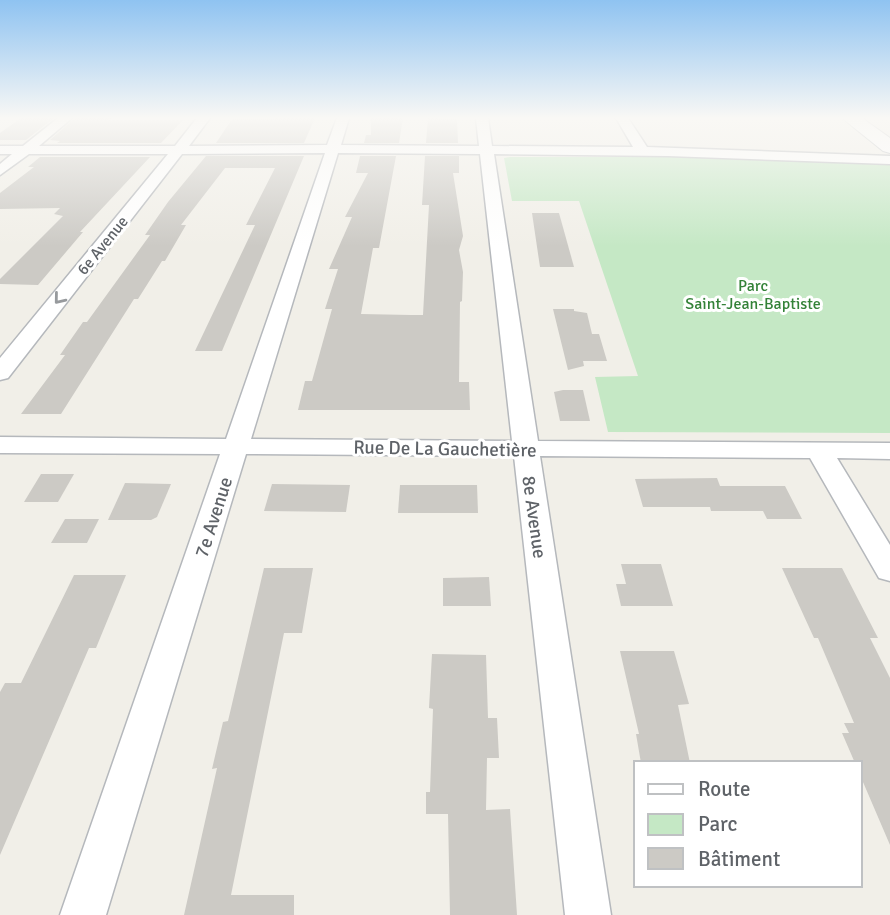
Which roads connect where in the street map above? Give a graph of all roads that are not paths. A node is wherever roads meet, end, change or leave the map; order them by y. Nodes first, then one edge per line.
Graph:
1 (169, 161) edge
2 (330, 161) edge
3 (487, 161) edge
4 (0, 373) edge
5 (0, 445) edge
6 (236, 446) junction
7 (526, 449) junction
8 (819, 451) junction
9 (890, 451) edge
10 (890, 570) edge
11 (83, 915) edge
12 (588, 915) edge

1 -> 4 street, 6e Avenue
2 - 6 street, 7e Avenue
3 - 7 street, 8e Avenue
5 - 6 street, Rue De La Gauchetière
6 - 7 street, Rue De La Gauchetière
6 - 11 street, 7e Avenue
7 - 8 street, Rue De La Gauchetière
7 - 12 street, 8e Avenue
8 - 9 street, Rue De La Gauchetière
8 - 10 street

